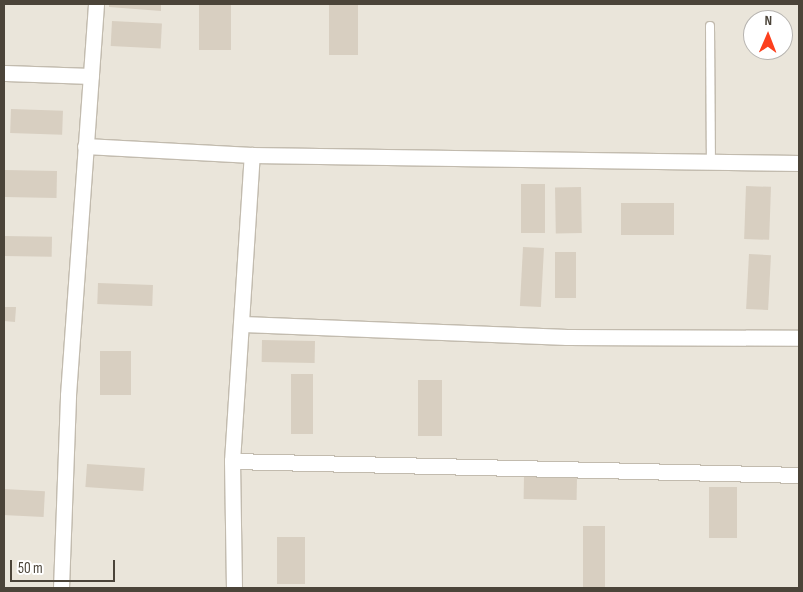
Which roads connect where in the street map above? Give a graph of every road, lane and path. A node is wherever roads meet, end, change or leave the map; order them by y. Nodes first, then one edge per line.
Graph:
1 (96, 4) edge
2 (710, 26) dead end
3 (4, 73) edge
4 (91, 76) junction
5 (84, 146) junction
6 (252, 156) junction
7 (711, 162) junction
8 (799, 163) edge
9 (243, 324) junction
10 (799, 338) edge
11 (232, 461) junction
12 (799, 475) edge
13 (62, 588) edge
14 (234, 588) edge

1 - 4 street
2 - 7 lane
3 - 4 street
4 - 5 street
5 - 6 street
5 - 13 street
6 - 7 street
6 - 9 street
7 - 8 street
9 - 10 street
9 - 11 street
11 - 12 street
11 - 14 street

